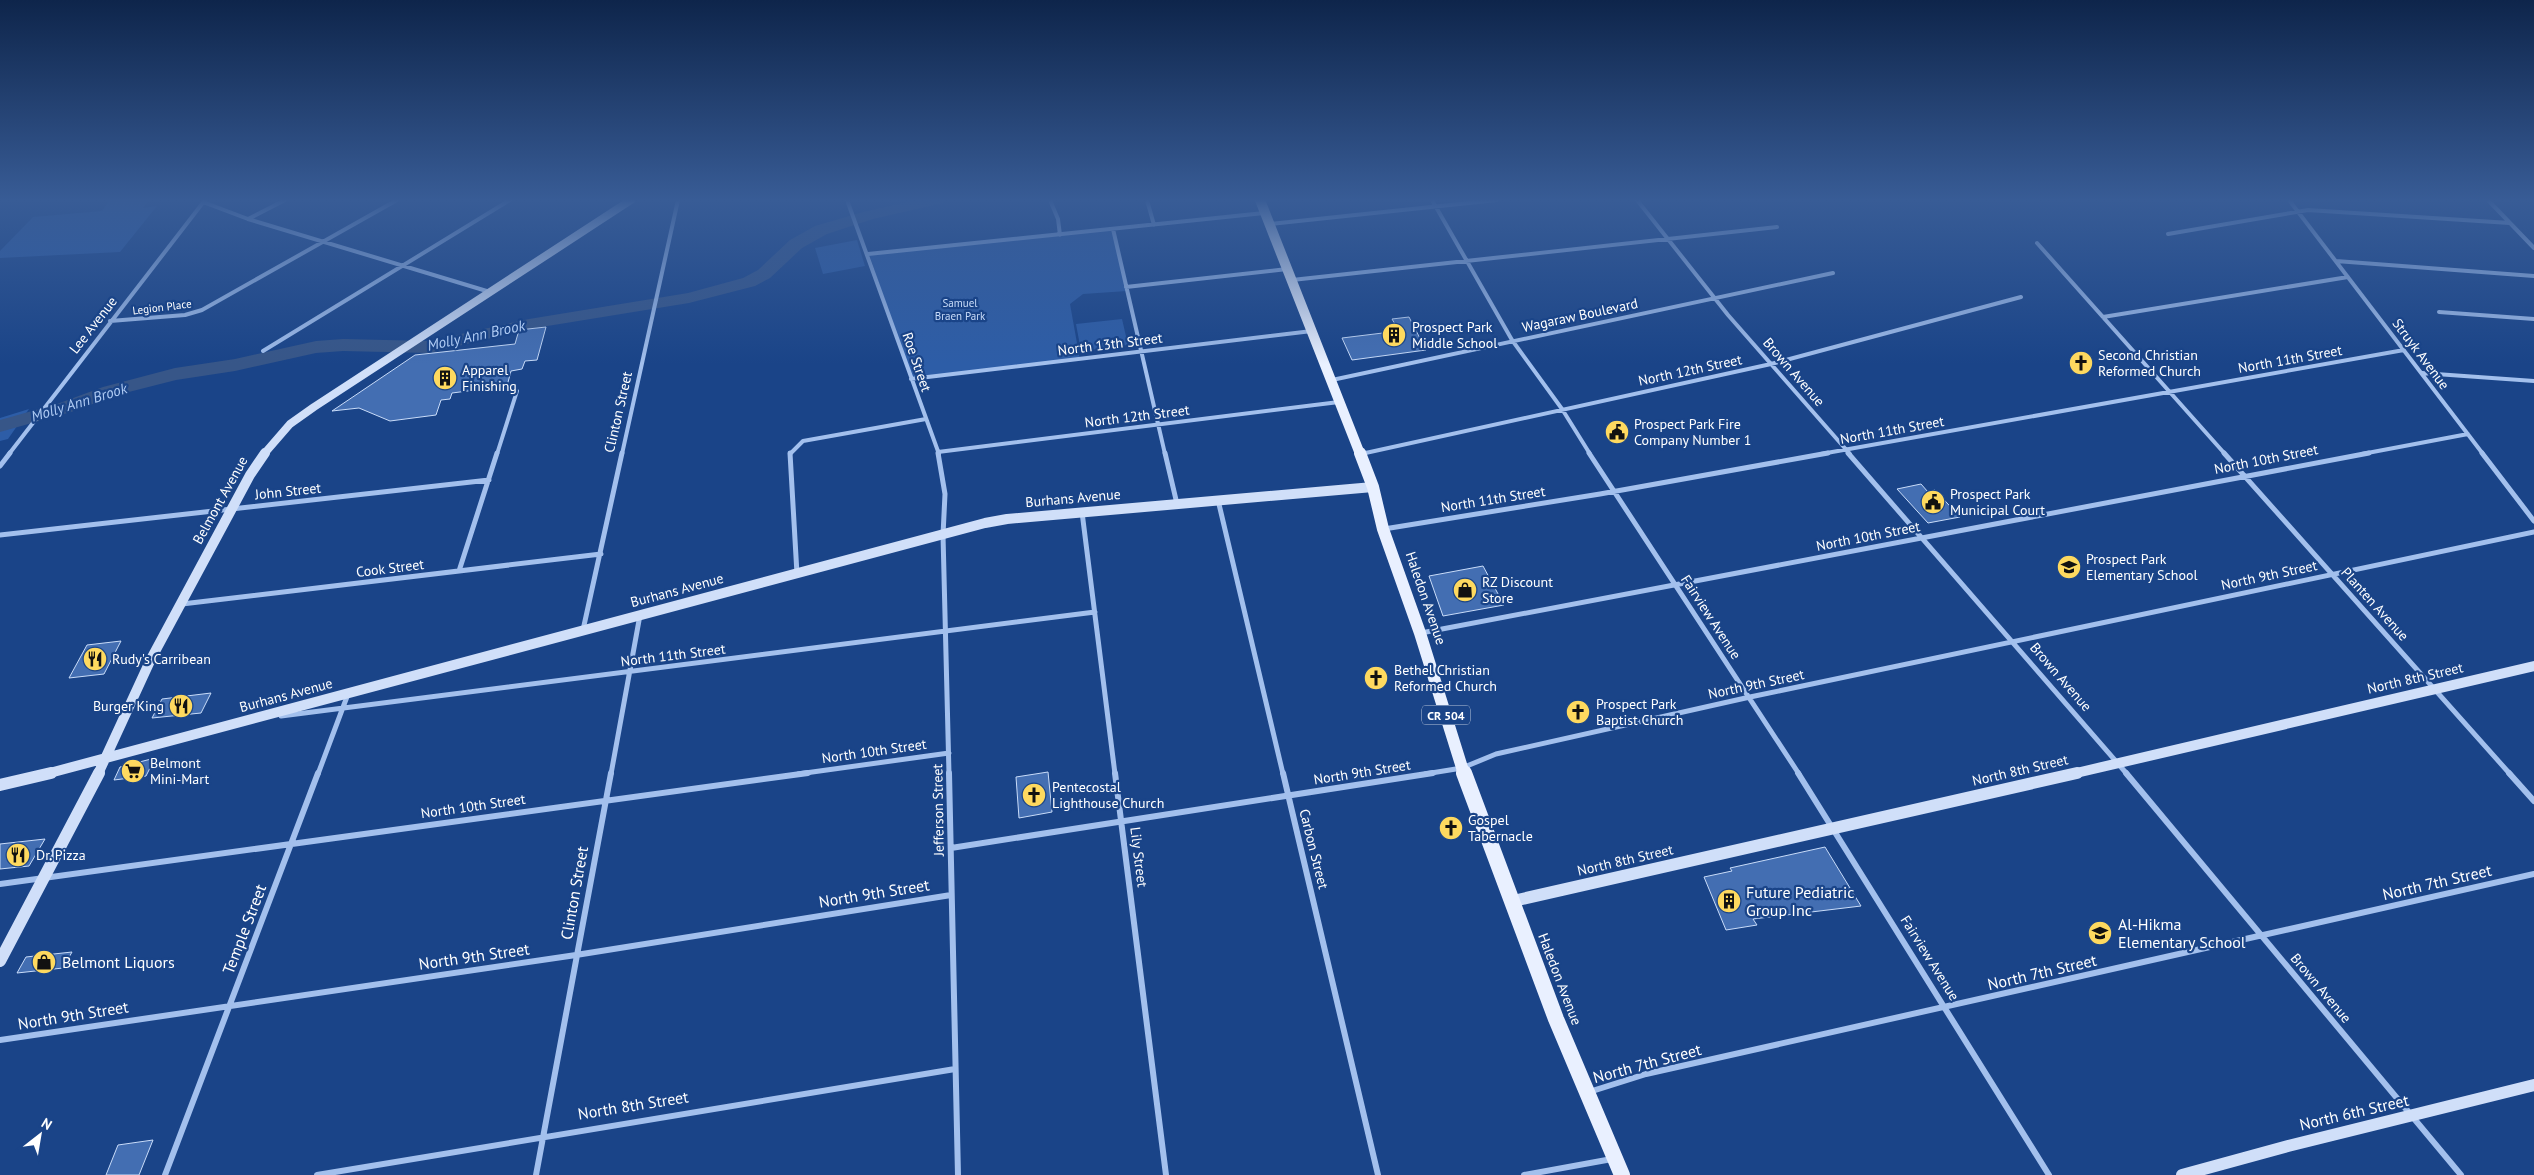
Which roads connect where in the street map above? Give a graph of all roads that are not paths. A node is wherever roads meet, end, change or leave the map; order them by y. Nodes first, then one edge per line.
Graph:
1 (868, 254) edge
2 (162, 255) edge
3 (301, 255) edge
4 (366, 255) edge
5 (420, 255) edge
6 (547, 255) edge
7 (665, 255) edge
8 (1119, 255) edge
9 (1282, 255) edge
10 (1464, 255) edge
11 (1523, 255) edge
12 (1679, 255) edge
13 (2047, 255) edge
14 (2331, 255) edge
15 (1467, 261) junction
16 (2336, 261) junction
17 (402, 266) junction
18 (1288, 269) junction
19 (1833, 273) dead end
20 (2534, 276) edge
21 (2348, 278) junction
22 (1292, 280) junction
23 (1126, 287) junction
24 (490, 292) junction
25 (2021, 297) dead end
26 (1713, 298) junction
27 (2439, 312) dead end
28 (2103, 318) junction
29 (2534, 319) edge
30 (110, 321) junction
31 (1312, 331) junction
32 (1512, 340) junction
33 (2404, 350) junction
34 (263, 351) dead end
35 (1141, 352) junction
36 (1771, 364) junction
37 (2422, 373) junction
38 (911, 378) junction
39 (1332, 380) junction
40 (2534, 381) edge
41 (517, 391) dead end
42 (2169, 392) junction
43 (1340, 402) junction
44 (1562, 408) junction
45 (926, 419) junction
46 (1158, 425) junction
47 (2468, 434) junction
48 (1845, 450) junction
49 (938, 452) junction
50 (1360, 454) junction
51 (0, 466) edge
52 (2244, 476) junction
53 (489, 480) junction
54 (1373, 487) junction
55 (1614, 491) junction
56 (1218, 500) junction
57 (1177, 504) junction
58 (233, 508) junction
59 (1082, 512) junction
60 (2534, 521) edge
61 (1383, 529) junction
62 (2534, 532) edge
63 (0, 535) edge
64 (943, 535) junction
65 (1923, 538) junction
66 (601, 554) junction
67 (459, 571) junction
68 (798, 574) junction
69 (2332, 575) junction
70 (1676, 586) junction
71 (181, 604) junction
72 (1095, 612) junction
73 (640, 616) junction
74 (583, 631) junction
75 (946, 631) junction
76 (1420, 633) junction
77 (2014, 642) junction
78 (2534, 666) edge
79 (629, 671) junction
80 (2434, 688) junction
81 (348, 693) junction
82 (1750, 697) junction
83 (342, 708) junction
84 (253, 719) junction
85 (950, 753) junction
86 (106, 759) junction
87 (2118, 763) junction
88 (1462, 768) junction
89 (0, 785) edge
90 (1288, 797) junction
91 (604, 800) junction
92 (2534, 802) edge
93 (1122, 822) junction
94 (1835, 829) junction
95 (291, 844) junction
96 (951, 848) junction
97 (2534, 874) edge
98 (43, 878) junction
99 (0, 884) edge
100 (951, 895) junction
101 (1513, 901) junction
102 (2261, 936) junction
103 (576, 955) junction
104 (0, 961) edge
105 (230, 1004) junction
106 (1946, 1008) junction
107 (0, 1040) edge
108 (955, 1069) junction
109 (2534, 1085) edge
110 (1586, 1093) junction
111 (2412, 1116) junction
112 (543, 1137) junction
113 (1615, 1158) junction
114 (165, 1175) edge
115 (317, 1175) edge
116 (536, 1175) edge
117 (958, 1175) edge
118 (1166, 1175) edge
119 (1378, 1175) edge
120 (1524, 1175) edge
121 (1622, 1175) edge
122 (2049, 1175) edge
123 (2182, 1175) edge
124 (2461, 1175) edge

1 - 38 street, Roe Street
2 - 30 street, Lee Avenue
3 - 30 street, Legion Place
4 - 17 street
5 - 17 street
6 - 24 street, Belmont Avenue
7 - 66 street, Clinton Street
8 - 23 street
9 - 18 main road, Haledon Avenue / CR 504
10 - 15 street, Fairview Avenue
11 - 15 street
12 - 26 street, Brown Avenue
13 - 28 street, Planten Avenue
14 - 16 street, Struyk Avenue
15 - 22 street
15 - 32 street, Fairview Avenue
16 - 20 street
16 - 21 street, Struyk Avenue
17 - 24 street
17 - 34 street
18 - 22 main road, Haledon Avenue / CR 504
18 - 23 street
19 - 26 street, Wagaraw Boulevard
21 - 28 street
21 - 33 street, Struyk Avenue
22 - 31 main road, Haledon Avenue / CR 504
23 - 35 street
24 - 58 street, Belmont Avenue
25 - 36 street, North 12th Street
26 - 32 street, Wagaraw Boulevard
26 - 36 street, Brown Avenue
27 - 29 street
28 - 42 street, Planten Avenue
30 - 51 street, Lee Avenue
31 - 35 street, North 13th Street
31 - 39 main road, Haledon Avenue / CR 504
32 - 39 street, Wagaraw Boulevard
32 - 44 street, Fairview Avenue
33 - 37 street, Struyk Avenue
33 - 42 street, North 11th Street
35 - 38 street, North 13th Street
35 - 46 street
36 - 44 street, North 12th Street
36 - 48 street, Brown Avenue
37 - 40 street
37 - 47 street, Struyk Avenue
38 - 45 street, Roe Street
39 - 43 main road, Haledon Avenue / CR 504
41 - 53 street
42 - 48 street, North 11th Street
42 - 52 street, Planten Avenue
43 - 46 street, North 12th Street
43 - 50 main road, Haledon Avenue / CR 504
44 - 50 street, North 12th Street
44 - 55 street, Fairview Avenue
45 - 49 street, Roe Street
45 - 68 street
46 - 49 street, North 12th Street
46 - 57 street
47 - 52 street, North 10th Street
47 - 60 street, Struyk Avenue
48 - 55 street, North 11th Street
48 - 65 street, Brown Avenue
49 - 64 street, Roe Street
50 - 54 main road, Haledon Avenue / CR 504
52 - 65 street, North 10th Street
52 - 69 street, Planten Avenue
53 - 58 street, John Street
53 - 67 street
54 - 56 street, Burhans Avenue
54 - 61 main road, Haledon Avenue / CR 504
55 - 61 street, North 11th Street
55 - 70 street, Fairview Avenue
56 - 57 street, Burhans Avenue
56 - 90 street, Carbon Street
57 - 59 street, Burhans Avenue
58 - 63 street, John Street
58 - 71 street, Belmont Avenue
59 - 64 street, Burhans Avenue
59 - 72 street, Lily Street
61 - 76 main road, Haledon Avenue / CR 504
62 - 69 street, North 9th Street
64 - 68 street, Burhans Avenue
64 - 75 street, Jefferson Street
65 - 70 street, North 10th Street
65 - 77 street, Brown Avenue
66 - 67 street, Cook Street
66 - 74 street, Clinton Street
67 - 71 street, Cook Street
68 - 73 street, Burhans Avenue
69 - 77 street, North 9th Street
69 - 80 street, Planten Avenue
70 - 76 street, North 10th Street
70 - 82 street, Fairview Avenue
71 - 86 street, Belmont Avenue
72 - 75 street, North 11th Street
72 - 93 street, Lily Street
73 - 74 street, Burhans Avenue
73 - 79 street, Clinton Street
74 - 81 street, Burhans Avenue
75 - 79 street, North 11th Street
75 - 85 street, Jefferson Street
76 - 88 main road, Haledon Avenue / CR 504
77 - 82 street, North 9th Street
77 - 87 street, Brown Avenue
78 - 80 street, North 8th Street
79 - 83 street, North 11th Street
79 - 91 street, Clinton Street
80 - 87 street, North 8th Street
80 - 92 street, Planten Avenue
81 - 83 street, Temple Street
81 - 84 street, Burhans Avenue
82 - 88 street, North 9th Street
82 - 94 street, Fairview Avenue
83 - 84 street, North 11th Street
83 - 95 street, Temple Street
84 - 86 street, Burhans Avenue
85 - 91 street, North 10th Street
85 - 96 street, Jefferson Street
86 - 89 street, Burhans Avenue
86 - 98 street, Belmont Avenue
87 - 94 street, North 8th Street
87 - 102 street, Brown Avenue
88 - 90 street, North 9th Street
88 - 101 main road, Haledon Avenue / CR 504
90 - 93 street, North 9th Street
90 - 119 street, Carbon Street
91 - 95 street, North 10th Street
91 - 103 street, Clinton Street
93 - 96 street, North 9th Street
93 - 118 street, Lily Street
94 - 101 street, North 8th Street
94 - 106 street, Fairview Avenue
95 - 98 street, North 10th Street
95 - 105 street, Temple Street
96 - 100 street, Jefferson Street
97 - 102 street, North 7th Street
98 - 99 street, North 10th Street
98 - 104 street, Belmont Avenue
100 - 103 street, North 9th Street
100 - 108 street, Jefferson Street
101 - 110 main road, Haledon Avenue / CR 504
102 - 106 street, North 7th Street
102 - 111 street, Brown Avenue
103 - 105 street, North 9th Street
103 - 112 street, Clinton Street
105 - 107 street, North 9th Street
105 - 114 street, Temple Street
106 - 110 street, North 7th Street
106 - 122 street, Fairview Avenue
108 - 112 street, North 8th Street
108 - 117 street, Jefferson Street
109 - 111 street, North 6th Street
110 - 113 main road, Haledon Avenue / CR 504
111 - 123 street, North 6th Street
111 - 124 street, Brown Avenue
112 - 115 street, North 8th Street
112 - 116 street, Clinton Street
113 - 120 street
113 - 121 main road, Haledon Avenue / CR 504

